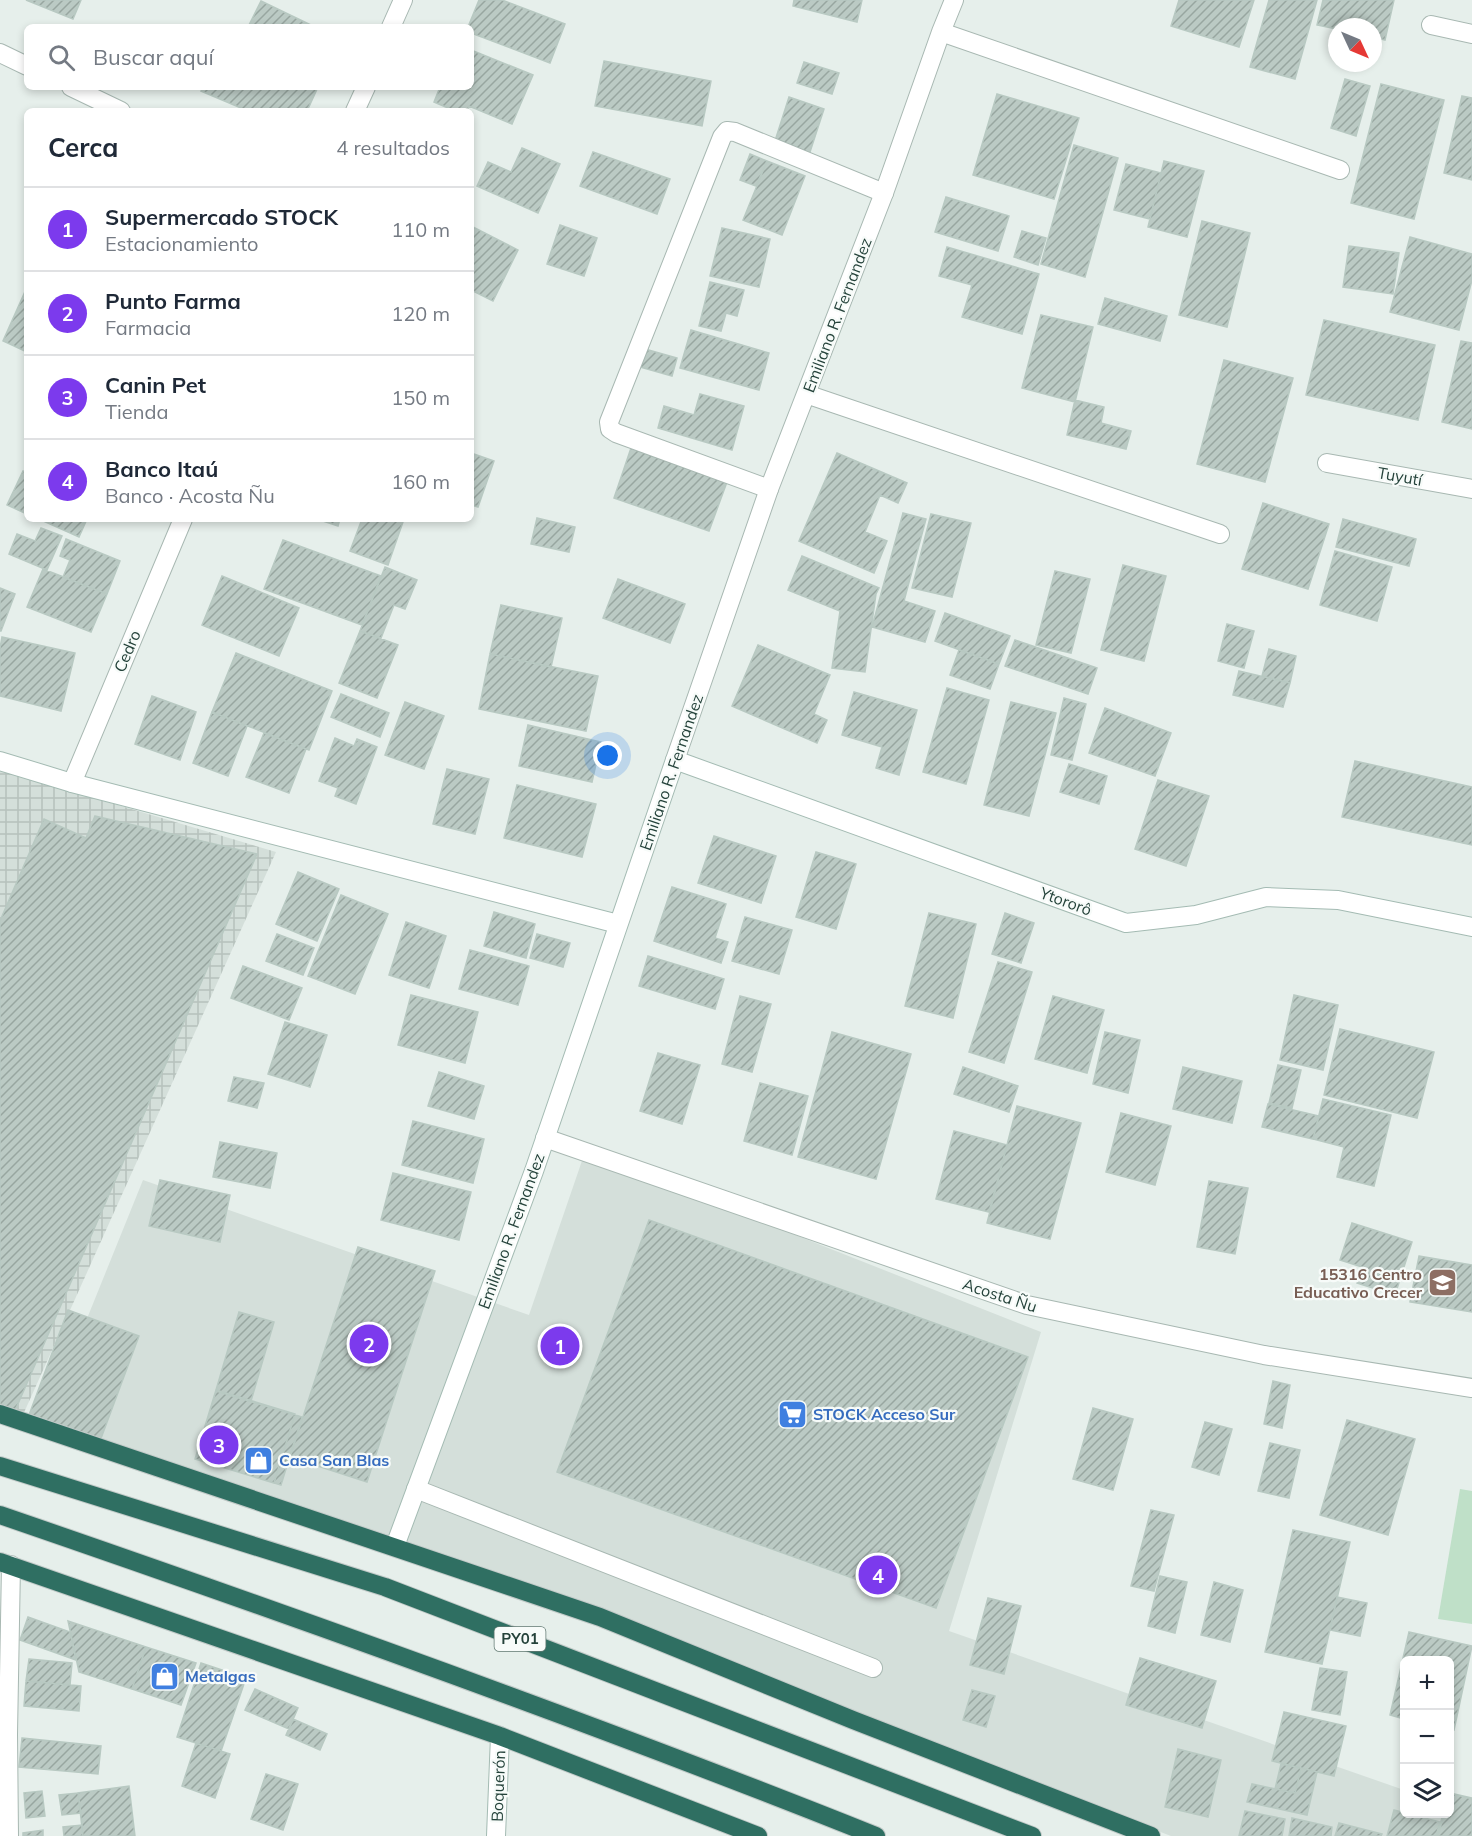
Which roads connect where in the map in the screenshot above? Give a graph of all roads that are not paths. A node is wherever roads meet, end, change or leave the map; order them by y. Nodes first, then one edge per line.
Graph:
1 (403, 0) edge
2 (954, 0) edge
3 (392, 24) edge
4 (1431, 25) dead end
5 (940, 32) junction
6 (1472, 34) edge
7 (0, 53) edge
8 (24, 65) edge
9 (77, 90) edge
10 (365, 90) edge
11 (115, 108) edge
12 (356, 108) edge
13 (1340, 170) dead end
14 (884, 193) junction
15 (806, 394) junction
16 (1327, 462) dead end
17 (769, 489) junction
18 (1472, 489) edge
19 (182, 522) edge
20 (1220, 534) dead end
21 (675, 760) junction
22 (0, 761) edge
23 (72, 783) junction
24 (618, 924) junction
25 (1472, 927) edge
26 (546, 1138) junction
27 (1472, 1388) edge
28 (0, 1414) edge
29 (0, 1466) edge
30 (416, 1489) junction
31 (0, 1515) edge
32 (396, 1546) junction
33 (5, 1563) edge
34 (873, 1668) dead end
35 (500, 1736) junction
36 (9, 1836) edge
37 (496, 1836) edge
38 (758, 1836) edge
39 (876, 1836) edge
40 (1032, 1836) edge
41 (1151, 1836) edge

1 - 3 street
2 - 5 street, Emiliano R. Fernandez
4 - 6 street
5 - 13 street
5 - 14 street, Emiliano R. Fernandez
7 - 8 street
9 - 11 street
10 - 12 street
14 - 15 street, Emiliano R. Fernandez
14 - 17 street
15 - 17 street, Emiliano R. Fernandez
15 - 20 street
16 - 18 street, Tuyutí
17 - 21 street, Emiliano R. Fernandez
19 - 23 street, Cedro
21 - 24 street, Emiliano R. Fernandez
21 - 25 street, Ytororô
22 - 23 street
23 - 24 street
24 - 26 street, Emiliano R. Fernandez
26 - 27 street, Acosta Ñu
26 - 30 street, Emiliano R. Fernandez
28 - 32 highway
29 - 40 highway, PY01
30 - 32 street, Emiliano R. Fernandez
30 - 34 street
31 - 39 highway
32 - 41 highway
33 - 35 highway
33 - 36 street
35 - 37 street, Boquerón
35 - 38 highway

